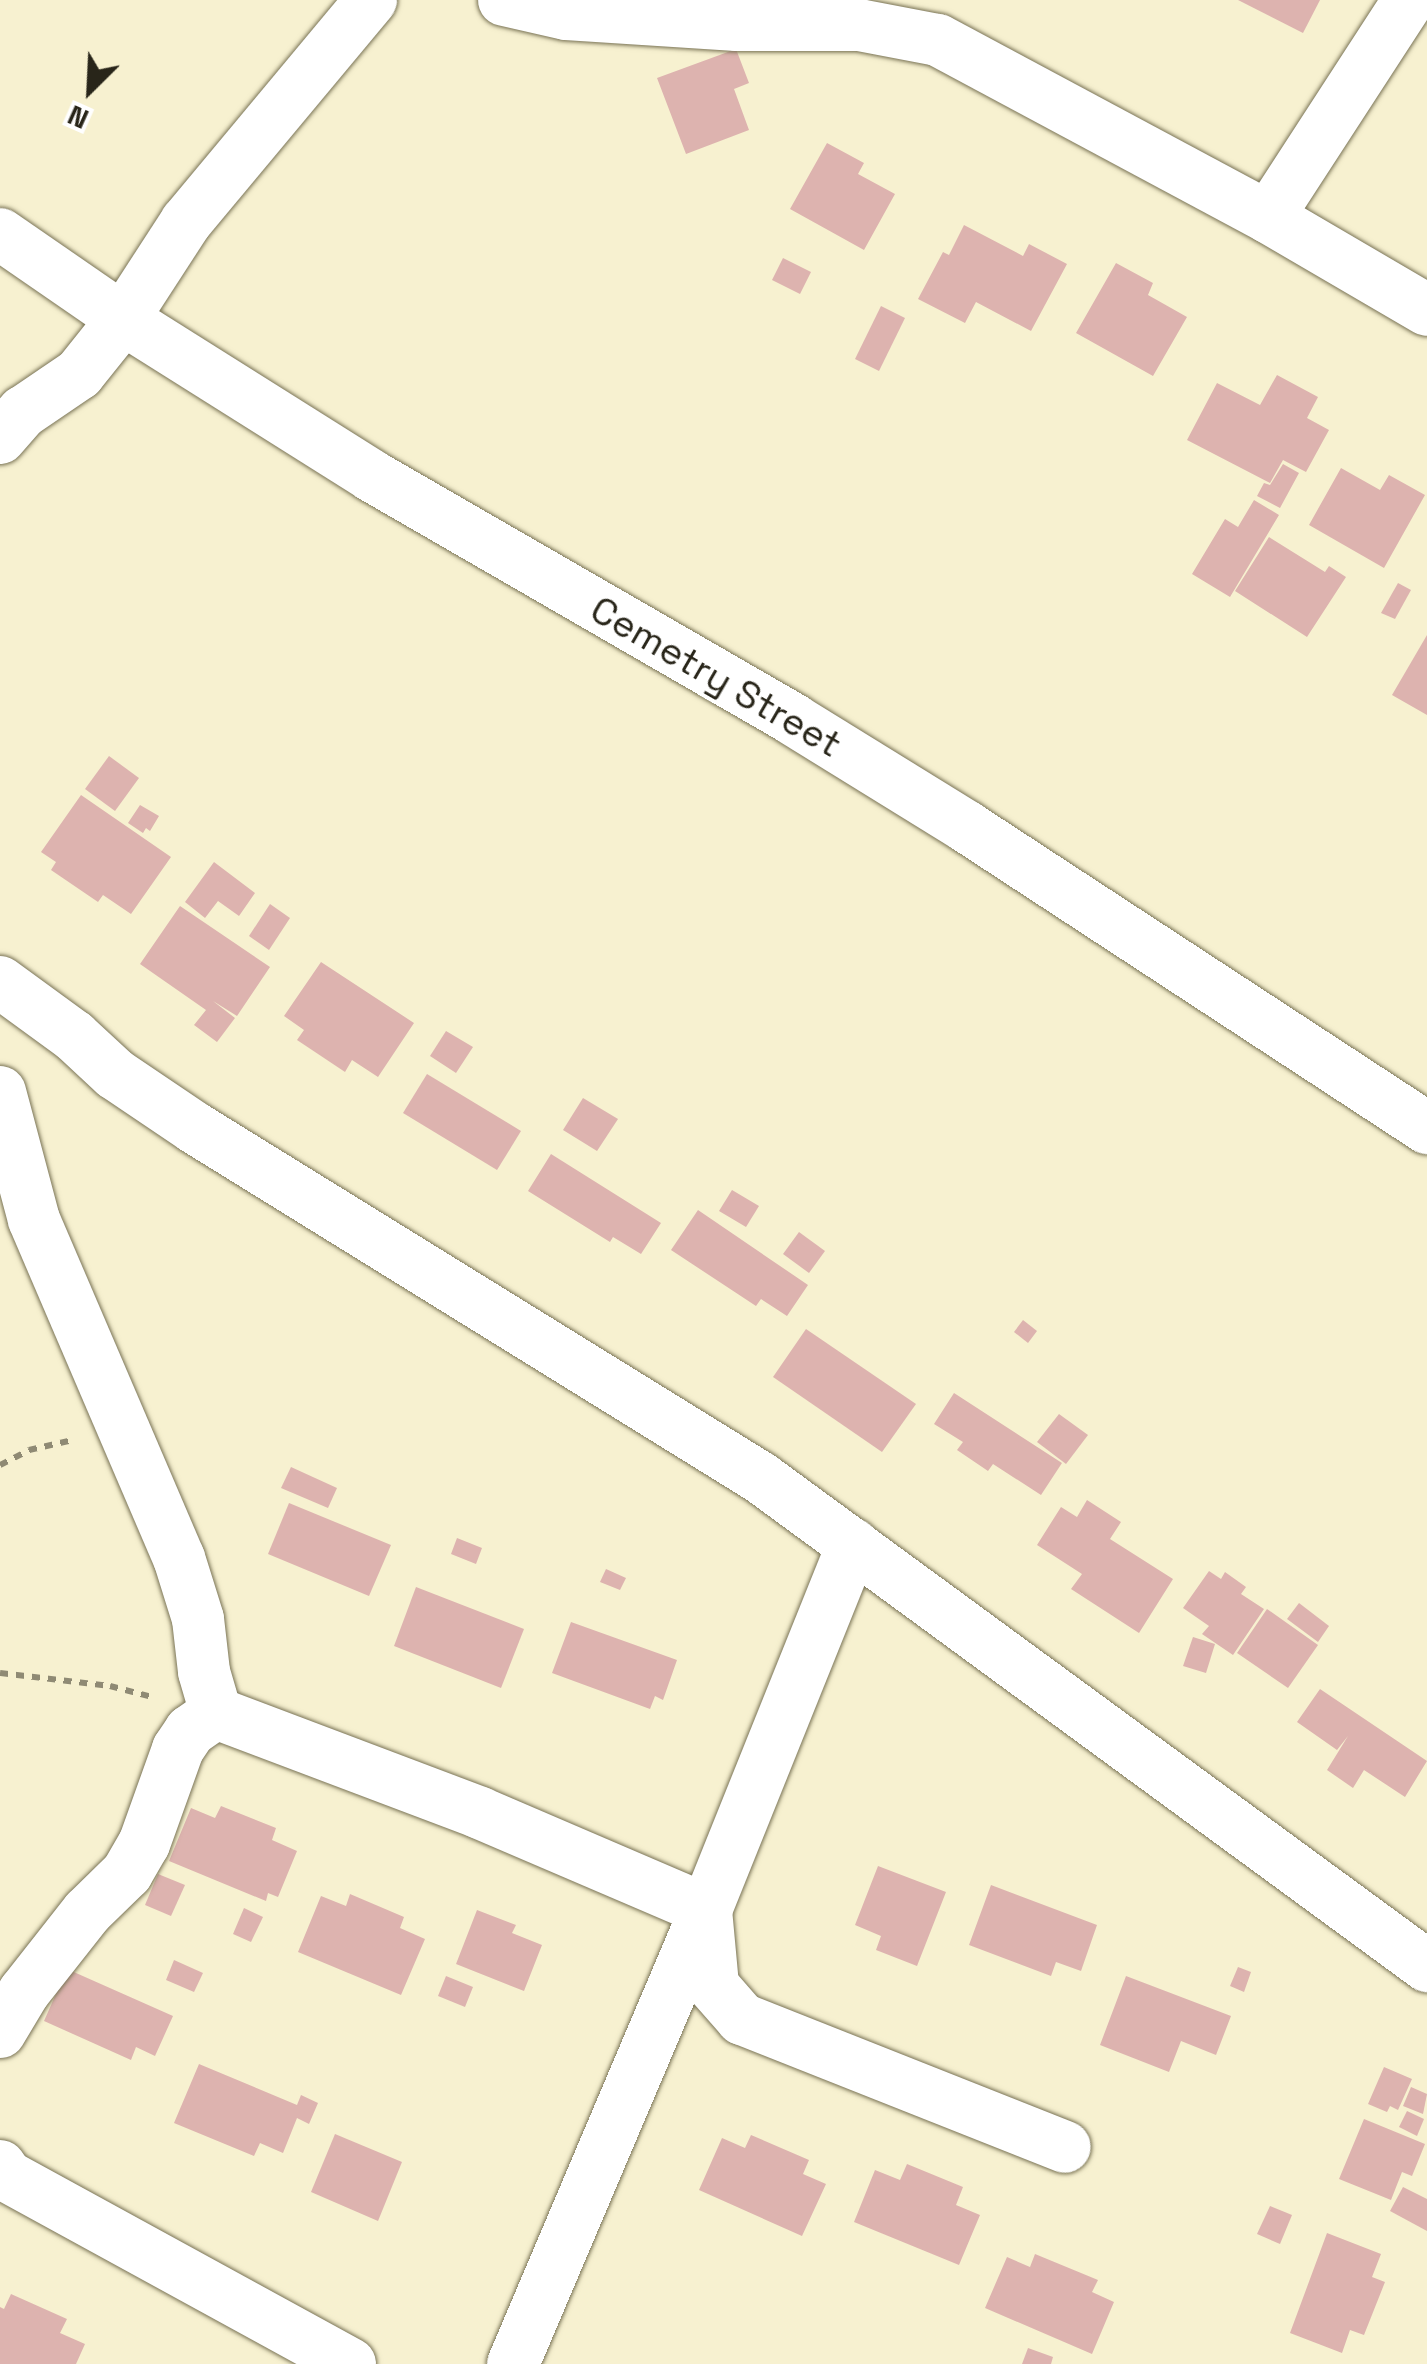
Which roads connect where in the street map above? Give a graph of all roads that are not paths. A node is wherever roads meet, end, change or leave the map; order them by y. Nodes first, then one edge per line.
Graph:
1 (371, 0) edge
2 (504, 0) edge
3 (1409, 0) edge
4 (932, 20) edge
5 (1268, 217) junction
6 (0, 234) edge
7 (1427, 310) edge
8 (123, 319) junction
9 (0, 438) edge
10 (0, 982) edge
11 (0, 1092) edge
12 (1427, 1128) edge
13 (853, 1544) junction
14 (216, 1713) junction
15 (706, 1910) junction
16 (1427, 1966) edge
17 (0, 2032) edge
18 (1064, 2147) dead end
19 (0, 2166) edge
20 (350, 2364) edge
21 (513, 2364) edge

1 - 8 street
2 - 4 street
3 - 5 street
4 - 5 street
5 - 7 street
6 - 8 street, Cemetry Street
8 - 9 street
8 - 12 street, Cemetry Street
10 - 13 street
11 - 14 street
13 - 15 street
13 - 16 street
14 - 15 street
14 - 17 street
15 - 18 street
15 - 21 street
19 - 20 street

